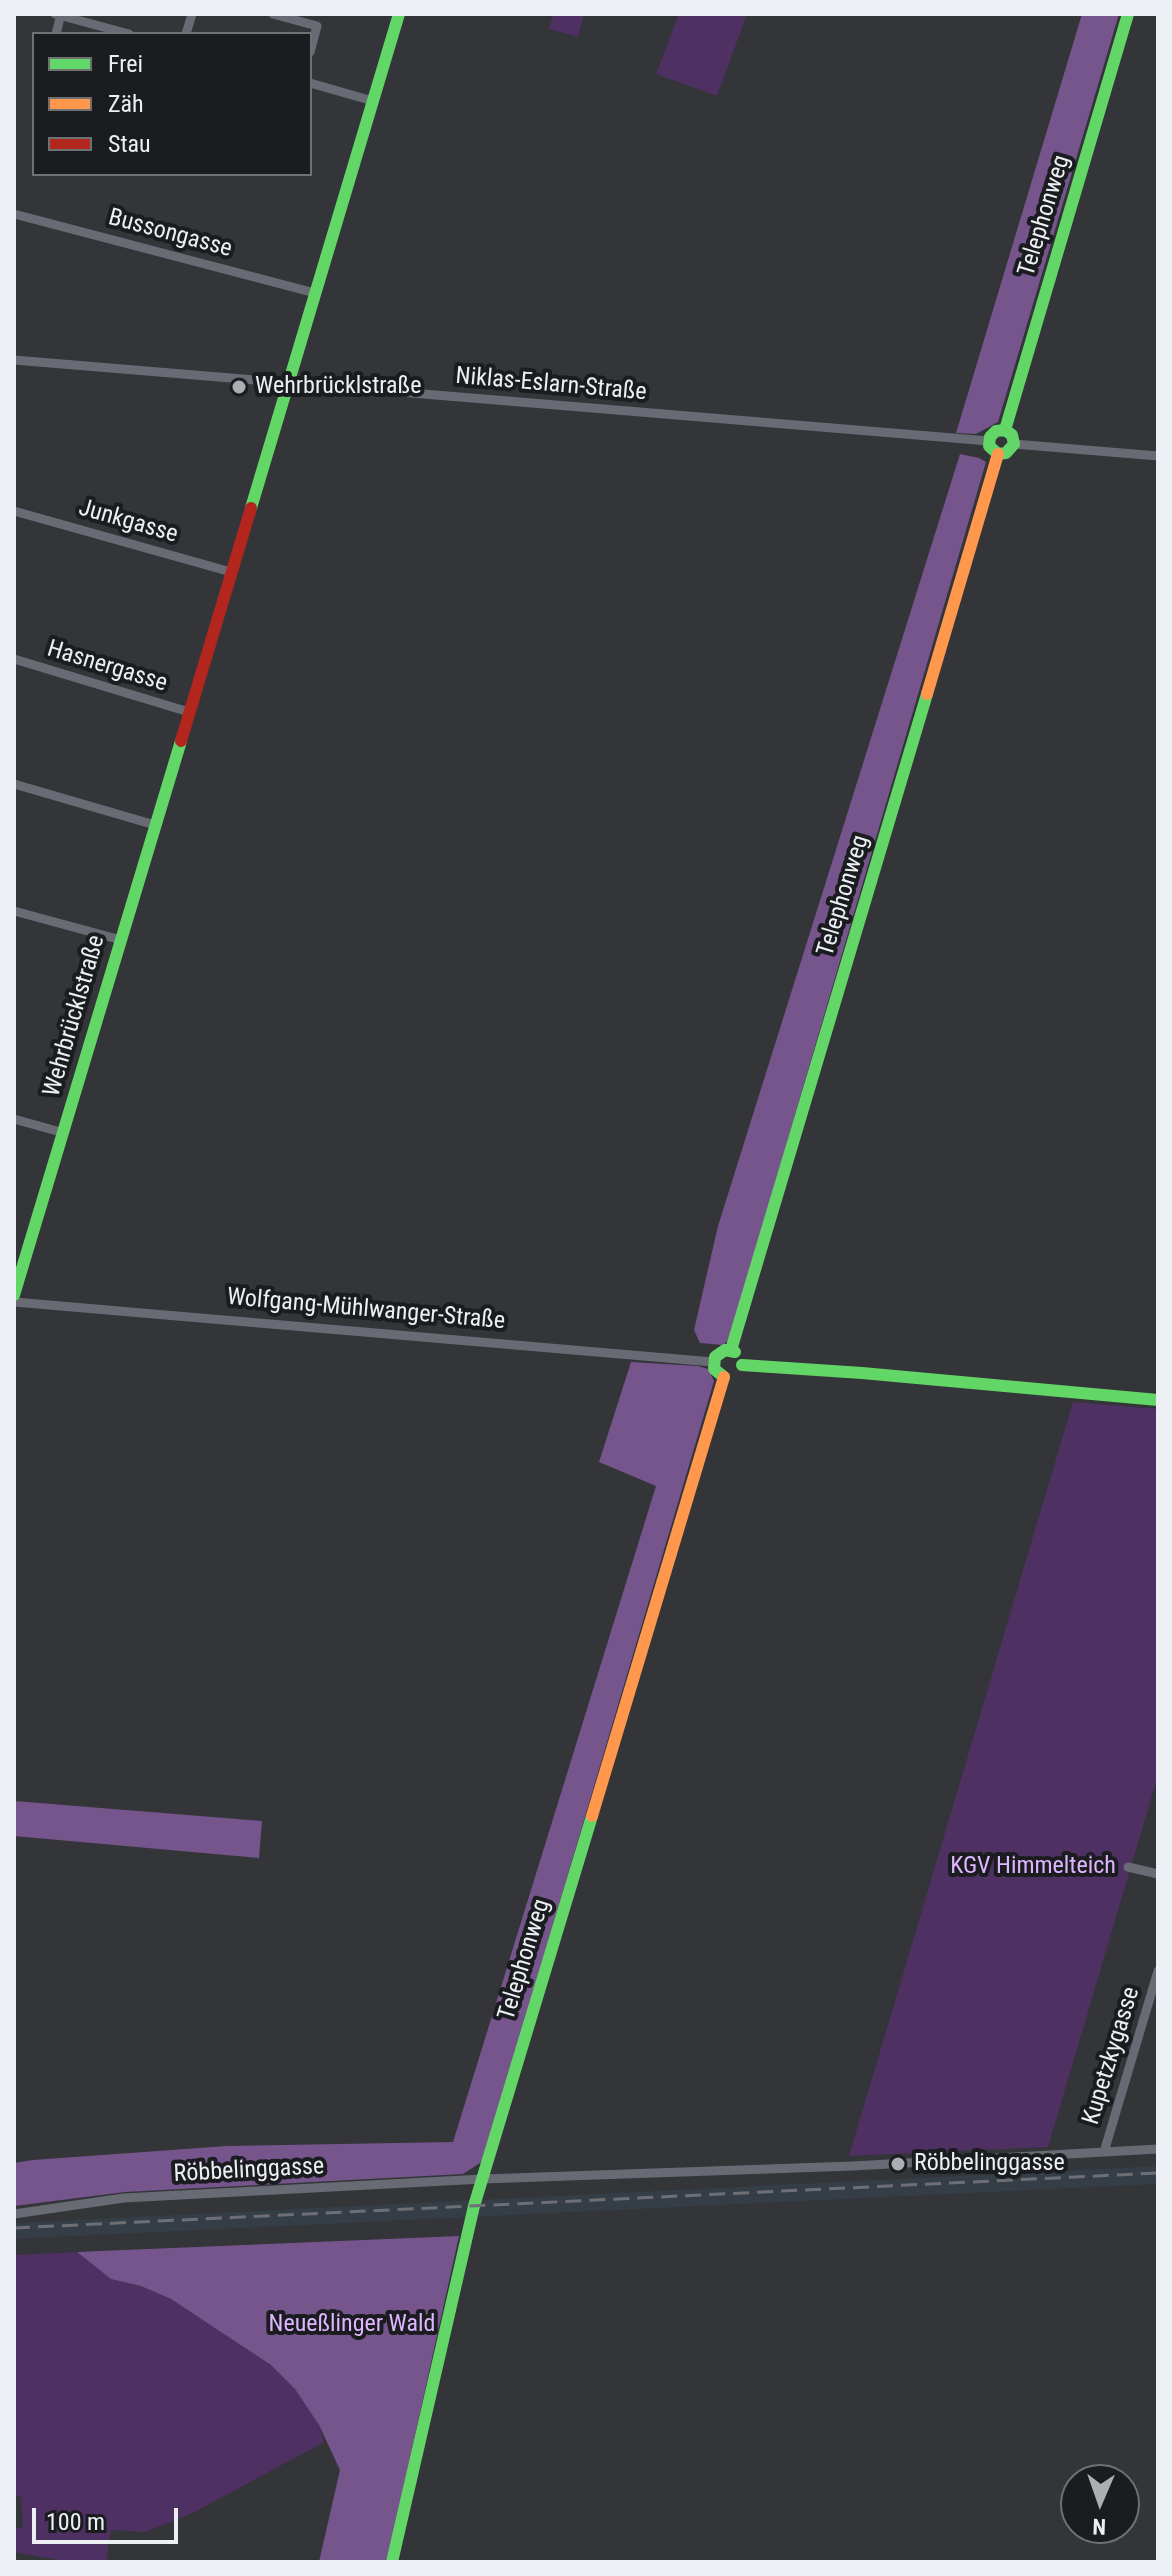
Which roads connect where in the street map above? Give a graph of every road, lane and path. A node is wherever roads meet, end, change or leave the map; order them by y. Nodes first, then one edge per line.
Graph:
1 (59, 14) edge
2 (273, 14) edge
3 (399, 14) edge
4 (1128, 14) edge
5 (122, 32) edge
6 (312, 45) edge
7 (312, 84) edge
8 (373, 101) junction
9 (14, 214) edge
10 (315, 293) junction
11 (14, 360) edge
12 (288, 383) junction
13 (1005, 430) junction
14 (989, 441) junction
15 (1014, 444) junction
16 (998, 454) junction
17 (1158, 456) edge
18 (14, 511) edge
19 (231, 572) junction
20 (14, 659) edge
21 (189, 712) junction
22 (14, 784) edge
23 (155, 825) junction
24 (14, 911) edge
25 (121, 940) junction
26 (14, 1119) edge
27 (64, 1133) junction
28 (14, 1295) edge
29 (14, 1302) edge
30 (731, 1350) junction
31 (713, 1362) junction
32 (742, 1365) junction
33 (724, 1377) junction
34 (1158, 1400) edge
35 (1128, 1867) dead end
36 (1158, 1874) edge
37 (1158, 1971) edge
38 (1158, 2149) edge
39 (1104, 2152) junction
40 (483, 2179) junction
41 (14, 2214) edge
42 (392, 2562) edge

1 - 5 street
2 - 6 street
3 - 8 street, Wehrbrücklstraße
4 - 13 street, Telephonweg
7 - 8 street
8 - 10 street, Wehrbrücklstraße
9 - 10 street, Bussongasse
10 - 12 street, Wehrbrücklstraße
11 - 12 street, Niklas-Eslarn-Straße
12 - 14 street, Niklas-Eslarn-Straße
12 - 19 street, Wehrbrücklstraße
13 - 14 street
13 - 15 street
14 - 16 street
15 - 16 street
15 - 17 street
16 - 30 street, Telephonweg
18 - 19 street, Junkgasse
19 - 21 street, Wehrbrücklstraße
20 - 21 street, Hasnergasse
21 - 23 street, Wehrbrücklstraße
22 - 23 street
23 - 25 street, Wehrbrücklstraße
24 - 25 street
25 - 27 street, Wehrbrücklstraße
26 - 27 street
27 - 28 street, Wehrbrücklstraße
29 - 31 street, Wolfgang-Mühlwanger-Straße
30 - 31 street
30 - 32 street
31 - 33 street
32 - 33 street
32 - 34 street
33 - 40 street, Telephonweg
35 - 36 street
37 - 39 street, Kupetzkygasse
38 - 39 street, Röbbelinggasse
39 - 40 street, Röbbelinggasse
40 - 41 street, Röbbelinggasse
40 - 42 street, Telephonweg

